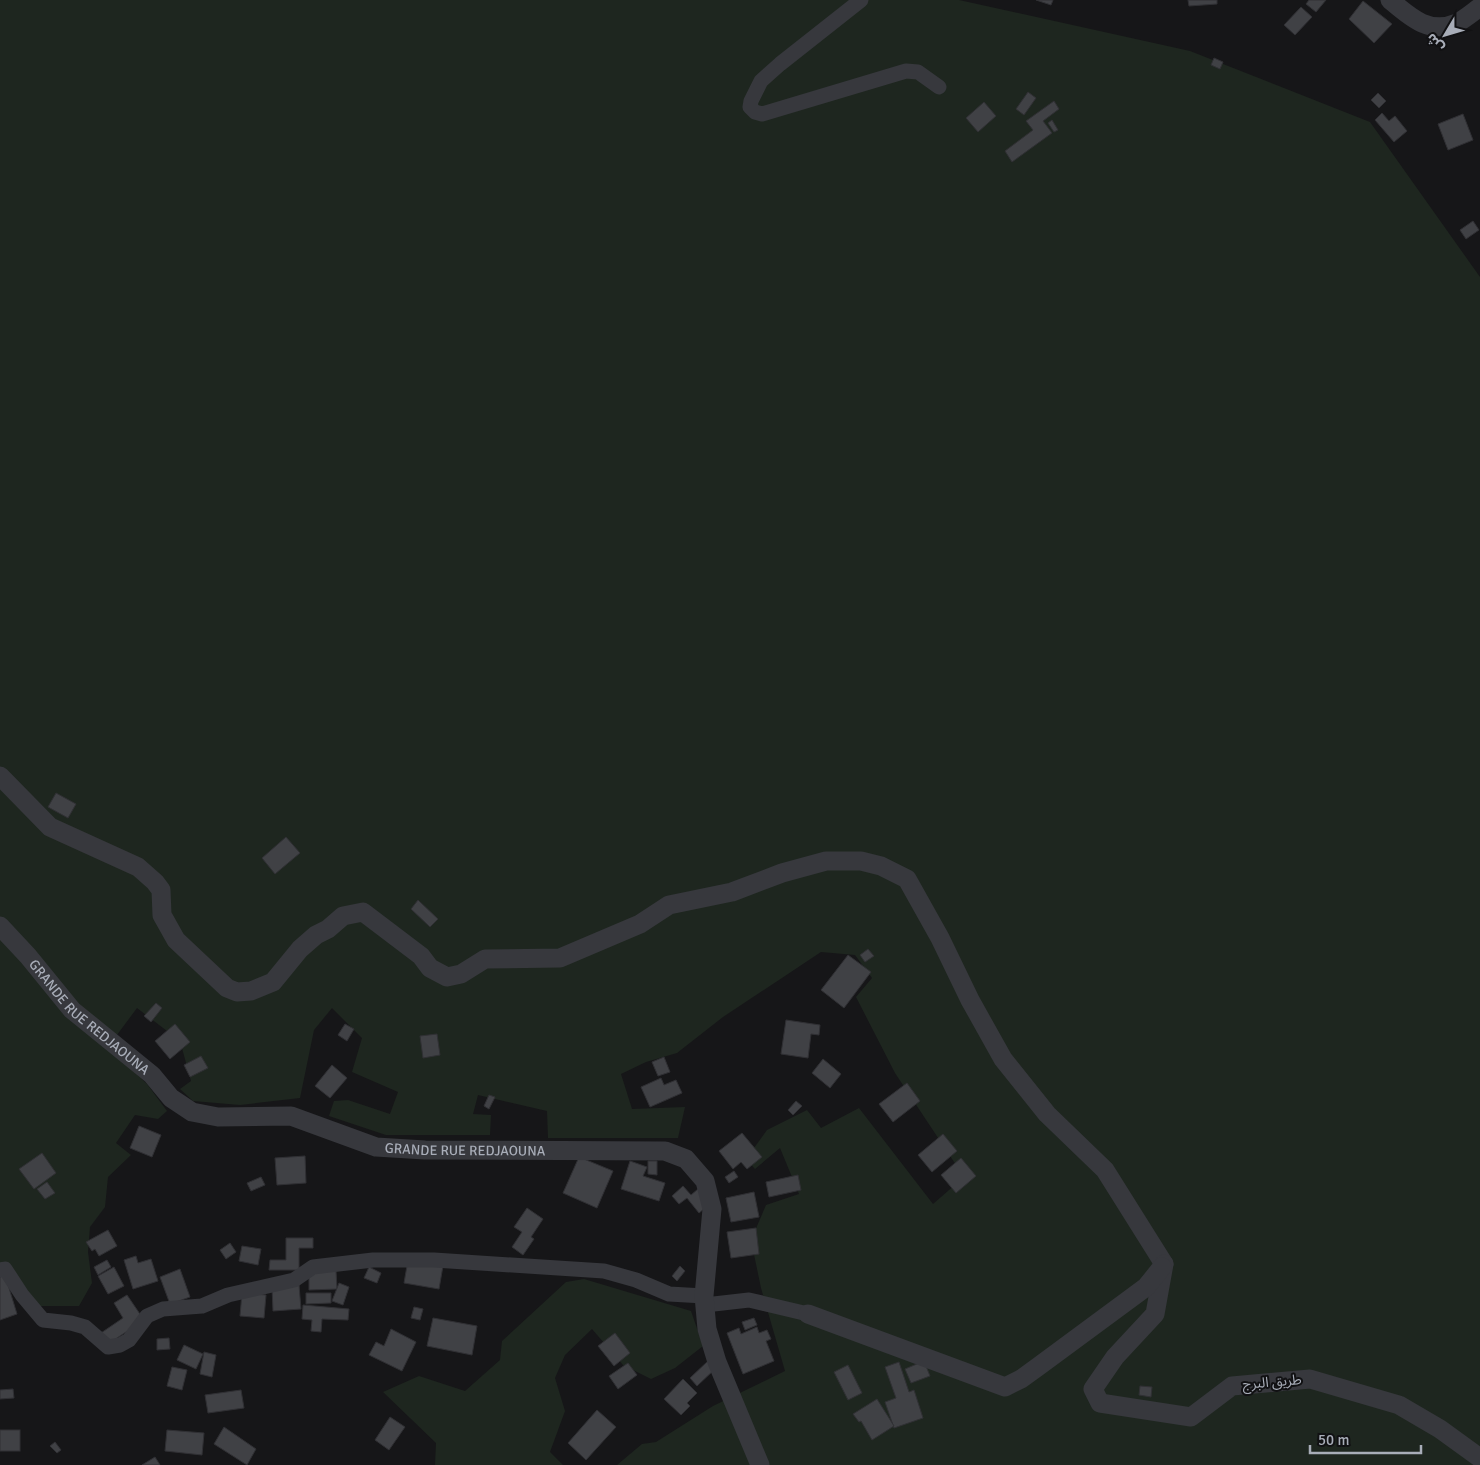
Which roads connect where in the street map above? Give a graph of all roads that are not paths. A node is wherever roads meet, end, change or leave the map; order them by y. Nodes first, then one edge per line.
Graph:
1 (861, 0) edge
2 (1390, 0) edge
3 (1480, 7) edge
4 (939, 87) dead end
5 (0, 776) edge
6 (0, 926) edge
7 (1164, 1264) junction
8 (0, 1270) edge
9 (704, 1300) junction
10 (808, 1314) joint
11 (1480, 1458) edge
12 (760, 1465) edge

1 - 4 street
2 - 3 street
5 - 7 street
6 - 9 street, GRANDE RUE REDJAOUNA
7 - 10 street
7 - 11 street, طريق البرج
8 - 9 street
9 - 10 street
9 - 12 street, GRANDE RUE REDJAOUNA

